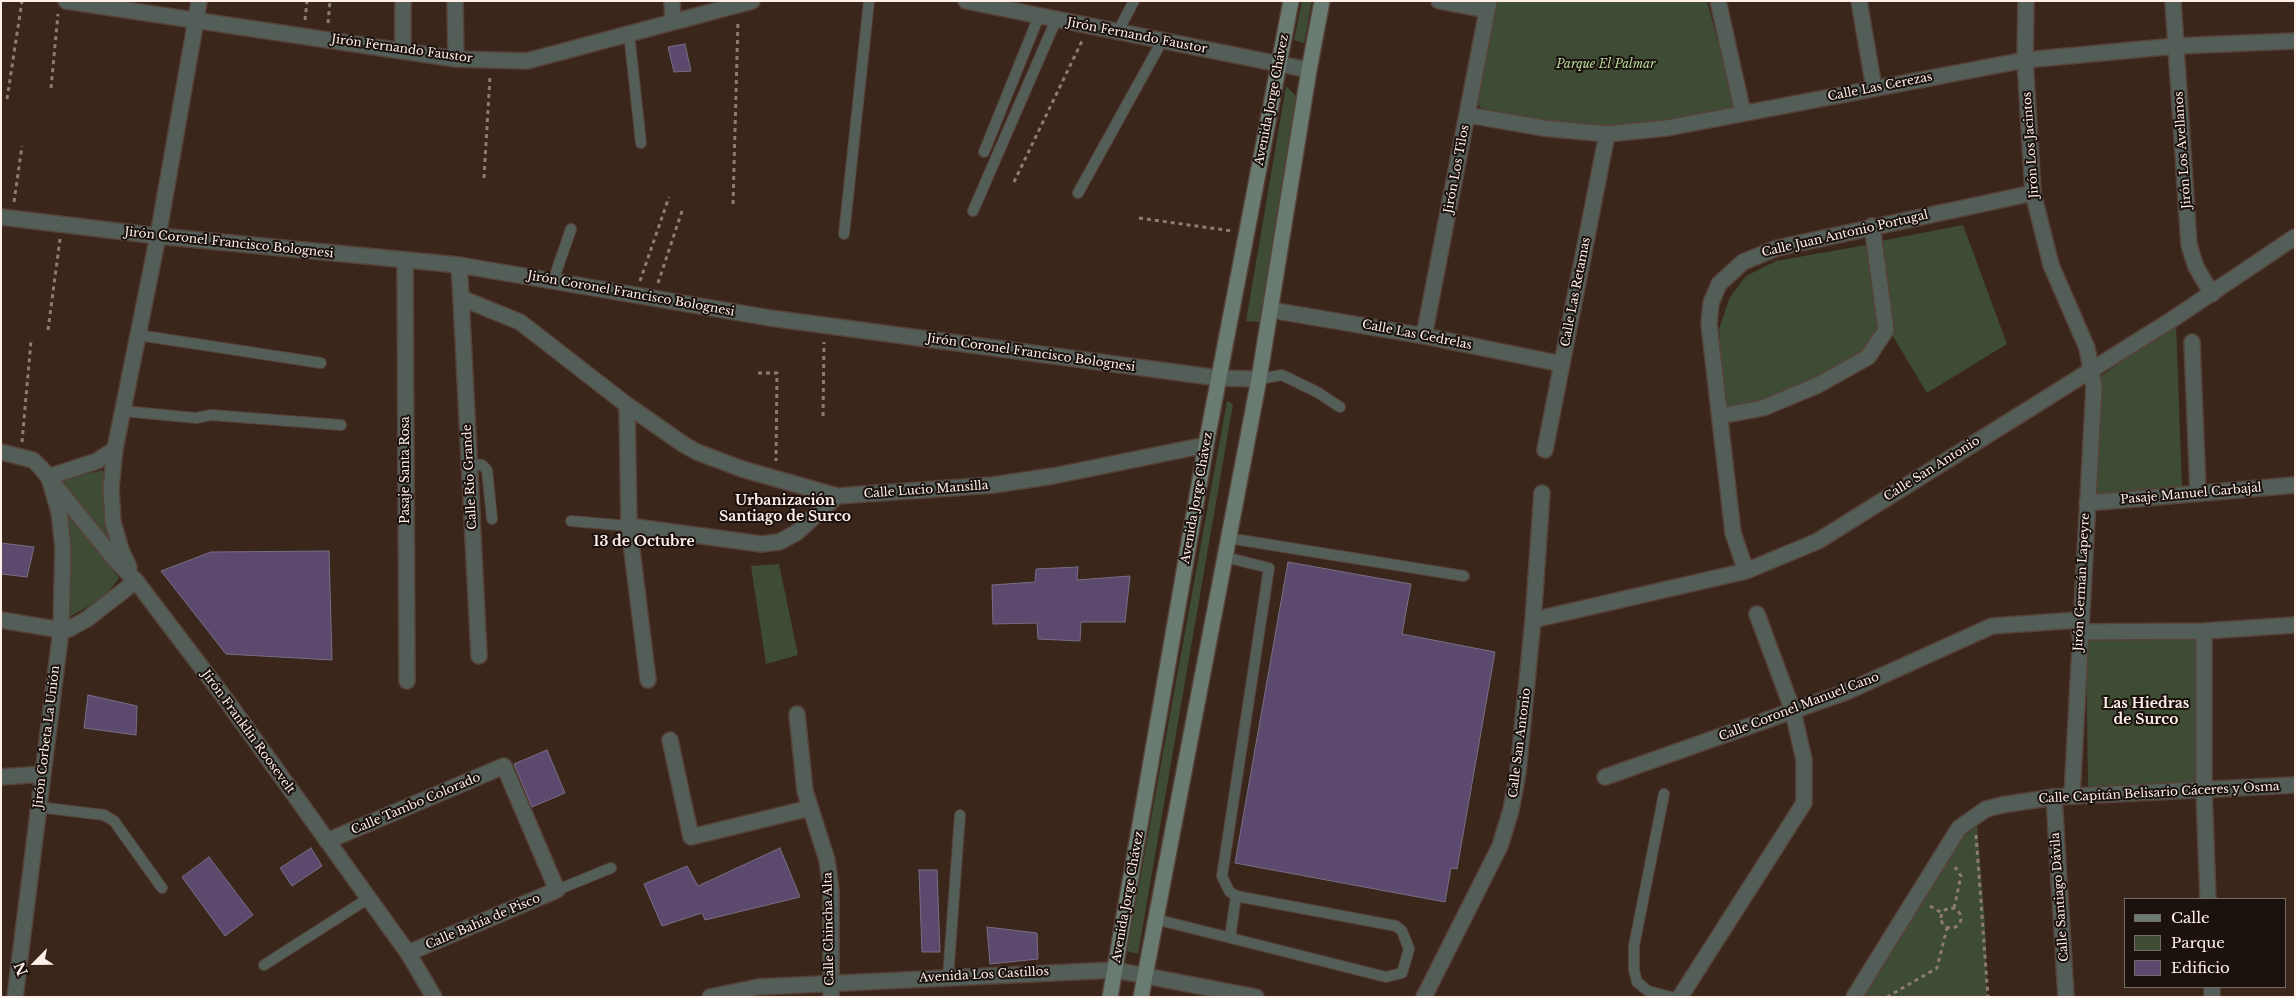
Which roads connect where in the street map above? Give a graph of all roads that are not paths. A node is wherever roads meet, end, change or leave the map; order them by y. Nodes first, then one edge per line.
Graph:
1 (199, 1) edge
2 (403, 1) edge
3 (455, 1) edge
4 (672, 1) edge
5 (869, 1) edge
6 (966, 1) edge
7 (1134, 1) edge
8 (1291, 1) edge
9 (1322, 1) edge
10 (1439, 1) edge
11 (1718, 1) edge
12 (1859, 1) edge
13 (2026, 1) edge
14 (2173, 1) edge
15 (745, 3) edge
16 (62, 6) edge
17 (1010, 6) edge
18 (1488, 6) edge
19 (1039, 16) junction
20 (196, 20) junction
21 (1056, 20) junction
22 (674, 21) junction
23 (629, 33) junction
24 (1117, 33) junction
25 (1162, 41) junction
26 (2295, 41) edge
27 (2176, 46) junction
28 (403, 50) junction
29 (456, 59) junction
30 (2025, 60) junction
31 (1279, 64) junction
32 (1309, 70) junction
33 (1874, 88) junction
34 (1742, 113) junction
35 (1468, 115) junction
36 (1607, 134) junction
37 (641, 143) dead end
38 (984, 152) dead end
39 (1078, 193) dead end
40 (2033, 193) junction
41 (973, 212) dead end
42 (6, 218) edge
43 (1872, 226) junction
44 (571, 229) dead end
45 (844, 234) dead end
46 (158, 236) junction
47 (2295, 237) edge
48 (405, 260) junction
49 (459, 265) junction
50 (553, 281) junction
51 (2212, 294) junction
52 (461, 298) junction
53 (1271, 310) junction
54 (138, 336) junction
55 (1424, 336) junction
56 (2192, 342) dead end
57 (321, 363) dead end
58 (1562, 364) junction
59 (2092, 368) junction
60 (1219, 378) junction
61 (1259, 379) junction
62 (626, 405) junction
63 (1340, 407) dead end
64 (123, 411) junction
65 (1720, 416) junction
66 (341, 426) dead end
67 (1206, 445) junction
68 (115, 449) junction
69 (1545, 450) dead end
70 (1, 452) edge
71 (469, 464) junction
72 (48, 477) junction
73 (2295, 486) edge
74 (2198, 492) junction
75 (1542, 493) dead end
76 (836, 496) junction
77 (2087, 502) junction
78 (492, 519) dead end
79 (571, 521) dead end
80 (629, 526) junction
81 (1228, 538) junction
82 (1225, 556) junction
83 (1746, 571) junction
84 (1464, 576) dead end
85 (136, 581) junction
86 (1757, 614) dead end
87 (1, 620) edge
88 (1533, 620) junction
89 (2295, 625) edge
90 (2079, 626) junction
91 (61, 630) junction
92 (2204, 631) junction
93 (479, 656) dead end
94 (648, 680) dead end
95 (407, 681) dead end
96 (1793, 711) junction
97 (797, 714) dead end
98 (670, 740) dead end
99 (42, 774) junction
100 (1, 777) edge
101 (1604, 777) dead end
102 (2295, 785) edge
103 (2204, 791) junction
104 (1664, 794) dead end
105 (2072, 796) junction
106 (2054, 797) junction
107 (38, 807) junction
108 (810, 808) junction
109 (960, 815) dead end
110 (327, 841) junction
111 (611, 868) dead end
112 (162, 888) dead end
113 (557, 890) junction
114 (1236, 896) junction
115 (369, 898) junction
116 (2208, 898) edge
117 (1156, 919) junction
118 (1230, 938) junction
119 (408, 953) junction
120 (264, 965) dead end
121 (1115, 970) junction
122 (1145, 974) junction
123 (948, 977) junction
124 (831, 990) edge
125 (16, 997) edge
126 (434, 997) edge
127 (710, 997) edge
128 (1110, 997) edge
129 (1141, 997) edge
130 (1256, 997) edge
131 (1424, 997) edge
132 (1671, 997) edge
133 (1680, 997) edge
134 (1854, 997) edge
135 (2066, 997) edge

1 - 20 street
2 - 28 street
3 - 29 street
4 - 22 street
5 - 45 lane
6 - 17 street, Jirón Fernando Faustor
7 - 24 lane
8 - 31 main road, Avenida Jorge Chávez
9 - 32 main road
10 - 18 street
11 - 34 street
12 - 33 street
13 - 30 street, Jirón Los Jacintos
14 - 27 street, Jirón Los Avellanos
15 - 22 street, Jirón Fernando Faustor
16 - 20 street, Jirón Fernando Faustor
17 - 19 street, Jirón Fernando Faustor
18 - 35 street, Jirón Los Tilos
19 - 21 street, Jirón Fernando Faustor
19 - 38 lane
20 - 28 street, Jirón Fernando Faustor
20 - 46 street
21 - 24 street, Jirón Fernando Faustor
21 - 41 lane
22 - 23 street, Jirón Fernando Faustor
23 - 29 street, Jirón Fernando Faustor
23 - 37 lane
24 - 25 street, Jirón Fernando Faustor
25 - 31 street, Jirón Fernando Faustor
25 - 39 lane
26 - 27 street, Calle Las Cerezas
27 - 30 street, Calle Las Cerezas
27 - 51 street, Jirón Los Avellanos
28 - 29 street, Jirón Fernando Faustor
30 - 33 street, Calle Las Cerezas
30 - 40 street, Jirón Los Jacintos
31 - 32 street, Jirón Fernando Faustor
31 - 60 main road, Avenida Jorge Chávez
32 - 53 main road
33 - 34 street, Calle Las Cerezas
34 - 36 street, Calle Las Cerezas
35 - 36 street, Calle Las Cerezas
35 - 55 street, Jirón Los Tilos
36 - 58 street, Calle Las Retamas
40 - 43 street, Calle Juan Antonio Portugal
40 - 59 street, Jirón Los Jacintos
42 - 46 street, Jirón Coronel Francisco Bolognesi
43 - 65 street
43 - 65 street, Calle Juan Antonio Portugal
44 - 50 lane
46 - 48 street, Jirón Coronel Francisco Bolognesi
46 - 54 street
47 - 51 street, Calle San Antonio
48 - 49 street, Jirón Coronel Francisco Bolognesi
48 - 95 street, Pasaje Santa Rosa
49 - 50 street, Jirón Coronel Francisco Bolognesi
49 - 52 street
50 - 60 street, Jirón Coronel Francisco Bolognesi
51 - 59 street, Calle San Antonio
52 - 62 street, Calle Lucio Mansilla
52 - 71 street, Calle Río Grande
53 - 55 street, Calle Las Cedrelas
53 - 61 main road
54 - 57 lane
54 - 64 street
55 - 58 street, Calle Las Cedrelas
56 - 74 street
58 - 69 street, Calle Las Retamas
59 - 77 street, Jirón Germán Lapeyre
59 - 83 street, Calle San Antonio
60 - 61 street, Jirón Coronel Francisco Bolognesi
60 - 67 main road, Avenida Jorge Chávez
61 - 63 lane
61 - 81 main road
62 - 76 street, Calle Lucio Mansilla
62 - 80 street
64 - 66 lane
64 - 68 street
65 - 83 street, Calle Juan Antonio Portugal
67 - 76 street, Calle Lucio Mansilla
67 - 121 main road, Avenida Jorge Chávez
68 - 72 street
68 - 85 street
70 - 72 street, Jirón Franklin Roosevelt
71 - 78 lane
71 - 93 street, Calle Río Grande
72 - 85 street, Jirón Franklin Roosevelt
72 - 91 street, Jirón Corbeta La Unión
73 - 74 street, Pasaje Manuel Carbajal
74 - 77 street, Pasaje Manuel Carbajal
75 - 88 street, Calle San Antonio
76 - 80 street
77 - 90 street, Jirón Germán Lapeyre
79 - 80 lane
80 - 94 street
81 - 82 main road
81 - 84 lane
82 - 114 lane
82 - 117 main road
83 - 88 street, Calle San Antonio
85 - 91 street
85 - 110 street, Jirón Franklin Roosevelt
86 - 96 street
87 - 91 street
88 - 131 street, Calle San Antonio
89 - 92 street, Calle Coronel Manuel Cano
90 - 92 street, Calle Coronel Manuel Cano
90 - 96 street, Calle Coronel Manuel Cano
90 - 105 street, Jirón Germán Lapeyre
91 - 99 street, Jirón Corbeta La Unión
92 - 103 street
96 - 101 street, Calle Coronel Manuel Cano
96 - 133 street
97 - 108 street, Calle Chincha Alta
98 - 108 street
99 - 100 street
99 - 107 street, Jirón Corbeta La Unión
102 - 103 street, Calle Capitán Belisario Cáceres y Osma
103 - 105 street, Calle Capitán Belisario Cáceres y Osma
103 - 116 street
104 - 132 lane
105 - 106 street, Calle Capitán Belisario Cáceres y Osma
106 - 134 street, Calle Capitán Belisario Cáceres y Osma
106 - 135 street, Calle Santiago Dávila
107 - 112 lane
107 - 125 street, Jirón Corbeta La Unión
108 - 124 street, Calle Chincha Alta
109 - 123 lane
110 - 113 street, Calle Tambo Colorado
110 - 115 street, Jirón Franklin Roosevelt
111 - 113 lane
113 - 119 street, Calle Bahía de Pisco
114 - 118 lane
114 - 118 lane
115 - 119 street, Jirón Franklin Roosevelt
115 - 120 lane
117 - 118 lane
117 - 122 main road
119 - 126 street, Jirón Franklin Roosevelt
121 - 122 street, Avenida Los Castillos
121 - 123 street, Avenida Los Castillos
121 - 128 main road, Avenida Jorge Chávez
122 - 129 main road
122 - 130 street, Avenida Los Castillos
123 - 124 street, Avenida Los Castillos
124 - 127 street, Avenida Los Castillos

